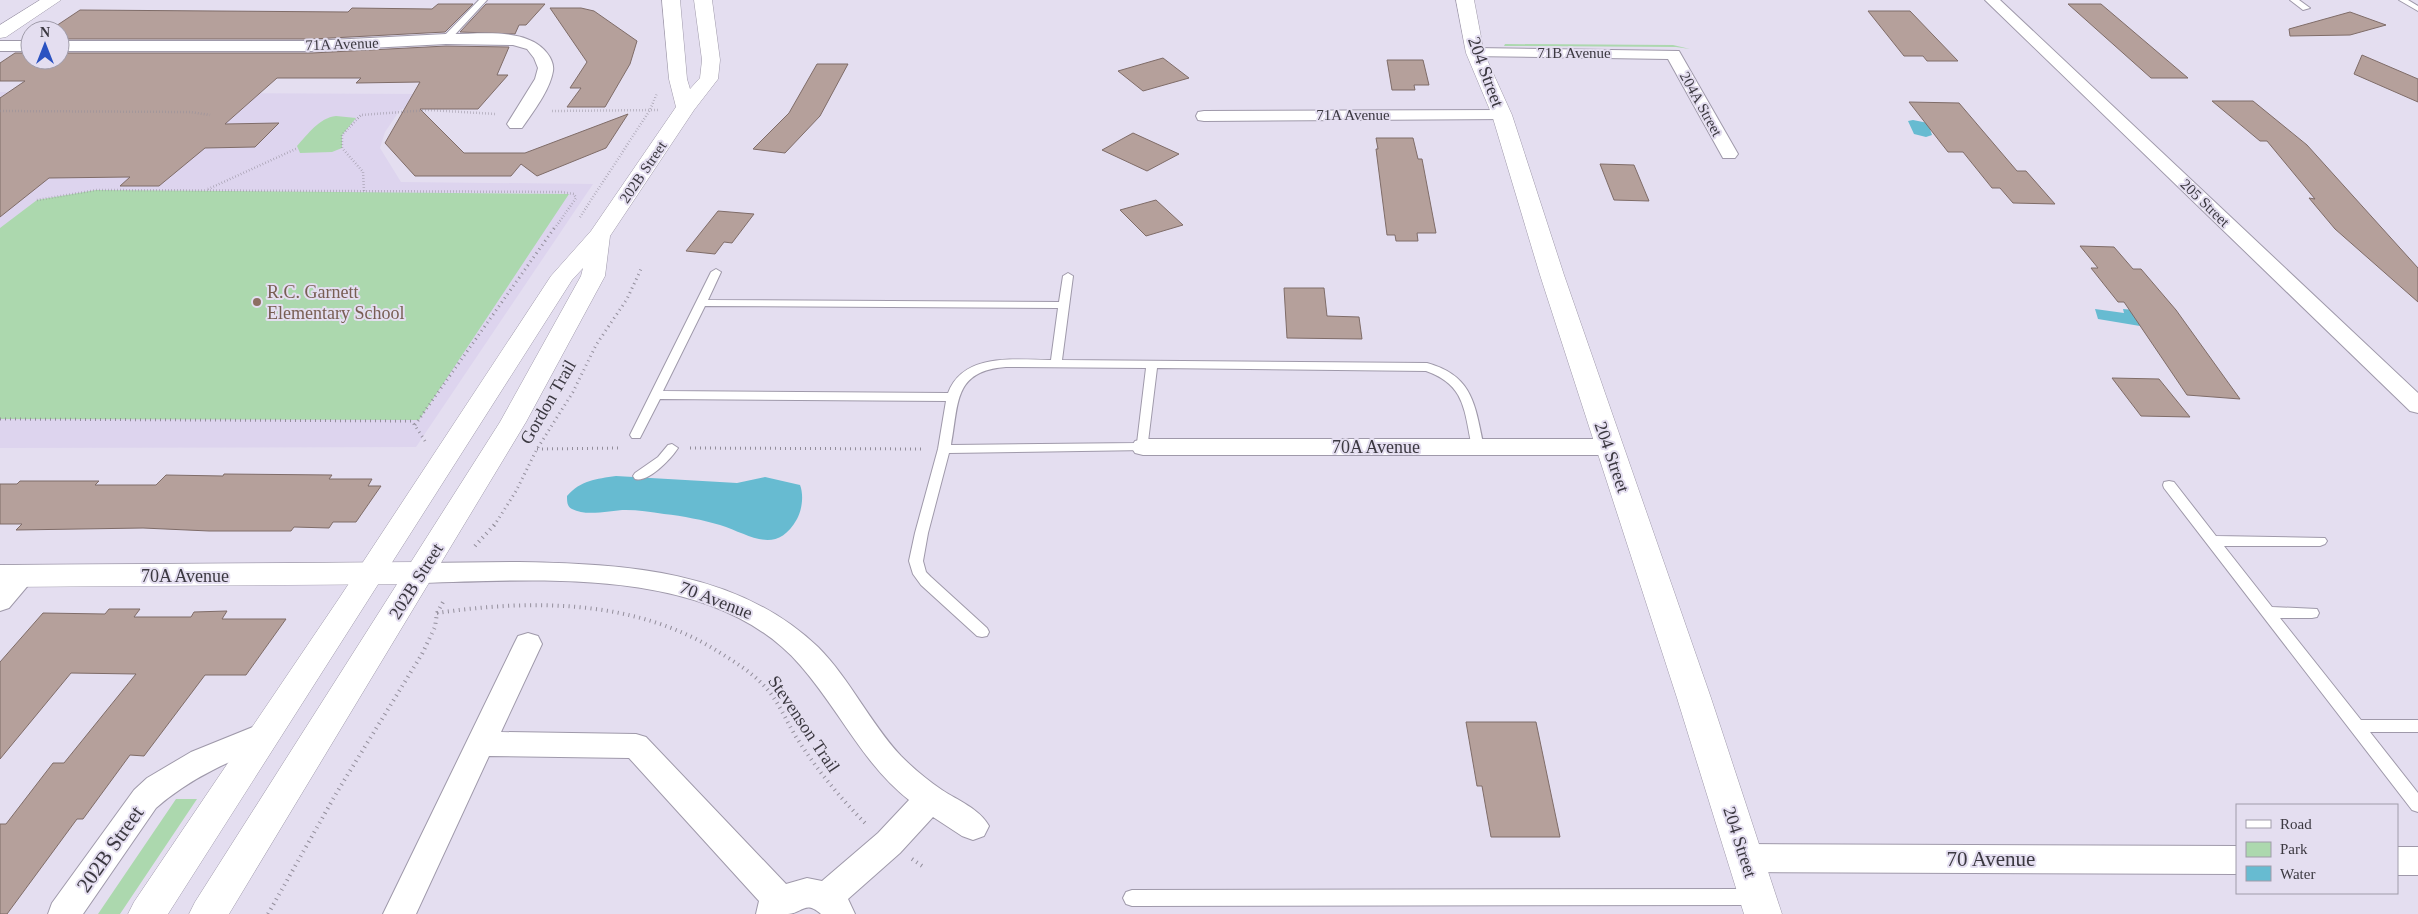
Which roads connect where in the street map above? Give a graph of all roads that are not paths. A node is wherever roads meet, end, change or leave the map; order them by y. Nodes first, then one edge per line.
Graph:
1 (52, 0) edge
2 (483, 0) edge
3 (671, 0) edge
4 (703, 0) edge
5 (1465, 0) edge
6 (1992, 0) edge
7 (2294, 0) edge
8 (2403, 0) edge
9 (2306, 8) dead end
10 (2418, 9) edge
11 (0, 33) edge
12 (446, 39) junction
13 (0, 46) edge
14 (20, 46) edge
15 (70, 46) edge
16 (1475, 53) junction
17 (1673, 54) joint
18 (685, 109) junction
19 (1502, 115) junction
20 (1204, 116) dead end
21 (518, 120) road end
22 (1728, 154) dead end
23 (599, 236) junction
24 (716, 272) dead end
25 (1068, 276) dead end
26 (702, 303) junction
27 (1064, 305) junction
28 (1056, 363) junction
29 (1152, 364) junction
30 (656, 395) junction
31 (954, 397) junction
32 (2418, 406) edge
33 (636, 435) dead end
34 (1144, 447) junction
35 (1478, 447) junction
36 (1609, 447) junction
37 (672, 448) road end
38 (944, 449) junction
39 (639, 476) dead end
40 (2169, 485) dead end
41 (2213, 541) junction
42 (2320, 541) dead end
43 (421, 573) junction
44 (370, 574) junction
45 (12, 576) edge
46 (0, 601) edge
47 (2268, 612) junction
48 (2312, 613) dead end
49 (982, 632) dead end
50 (528, 644) dead end
51 (2356, 726) junction
52 (2418, 726) edge
53 (265, 734) junction
54 (480, 744) junction
55 (930, 799) junction
56 (2418, 806) edge
57 (973, 826) dead end
58 (1745, 858) junction
59 (2236, 860) edge
60 (2398, 861) edge
61 (2418, 861) edge
62 (1132, 898) dead end
63 (833, 905) edge
64 (1760, 906) edge
65 (775, 908) edge
66 (64, 914) edge
67 (147, 914) edge
68 (208, 914) edge
69 (399, 914) edge

1 - 11 main road
2 - 12 lane
3 - 18 main road
4 - 18 main road, 202B Street
5 - 16 main road, 204 Street
6 - 32 street, 205 Street
7 - 9 lane
8 - 10 lane
12 - 15 street, 71A Avenue
12 - 21 street, 71A Avenue
13 - 14 street
16 - 17 street, 71B Avenue
16 - 19 main road, 204 Street
17 - 22 street, 204A Street
18 - 23 main road, 202B Street
19 - 20 street, 71A Avenue
19 - 36 main road, 204 Street
23 - 43 main road, 202B Street
23 - 44 main road, 202B Street
24 - 26 lane
25 - 27 lane
26 - 27 lane
26 - 30 lane
27 - 28 lane
28 - 29 lane
28 - 31 lane
29 - 34 lane
29 - 35 lane
30 - 31 lane
30 - 33 lane
31 - 38 lane
34 - 35 street, 70A Avenue
34 - 38 lane
35 - 36 street, 70A Avenue
36 - 58 main road, 204 Street
37 - 39 lane
38 - 49 lane
40 - 41 lane
41 - 42 lane
41 - 47 lane
43 - 44 main road, 70 Avenue
43 - 55 street, 70 Avenue
43 - 68 main road, 202B Street
44 - 45 main road, 70A Avenue
44 - 53 main road, 202B Street
45 - 46 street
47 - 48 lane
47 - 51 lane
50 - 54 street
51 - 52 lane
51 - 56 lane
53 - 66 street, 202B Street
53 - 67 main road, 202B Street
54 - 65 street
54 - 69 street
55 - 57 street, 70 Avenue
55 - 63 street
58 - 59 street, 70 Avenue
58 - 64 main road, 204 Street
60 - 61 street
62 - 64 lane
63 - 65 street

